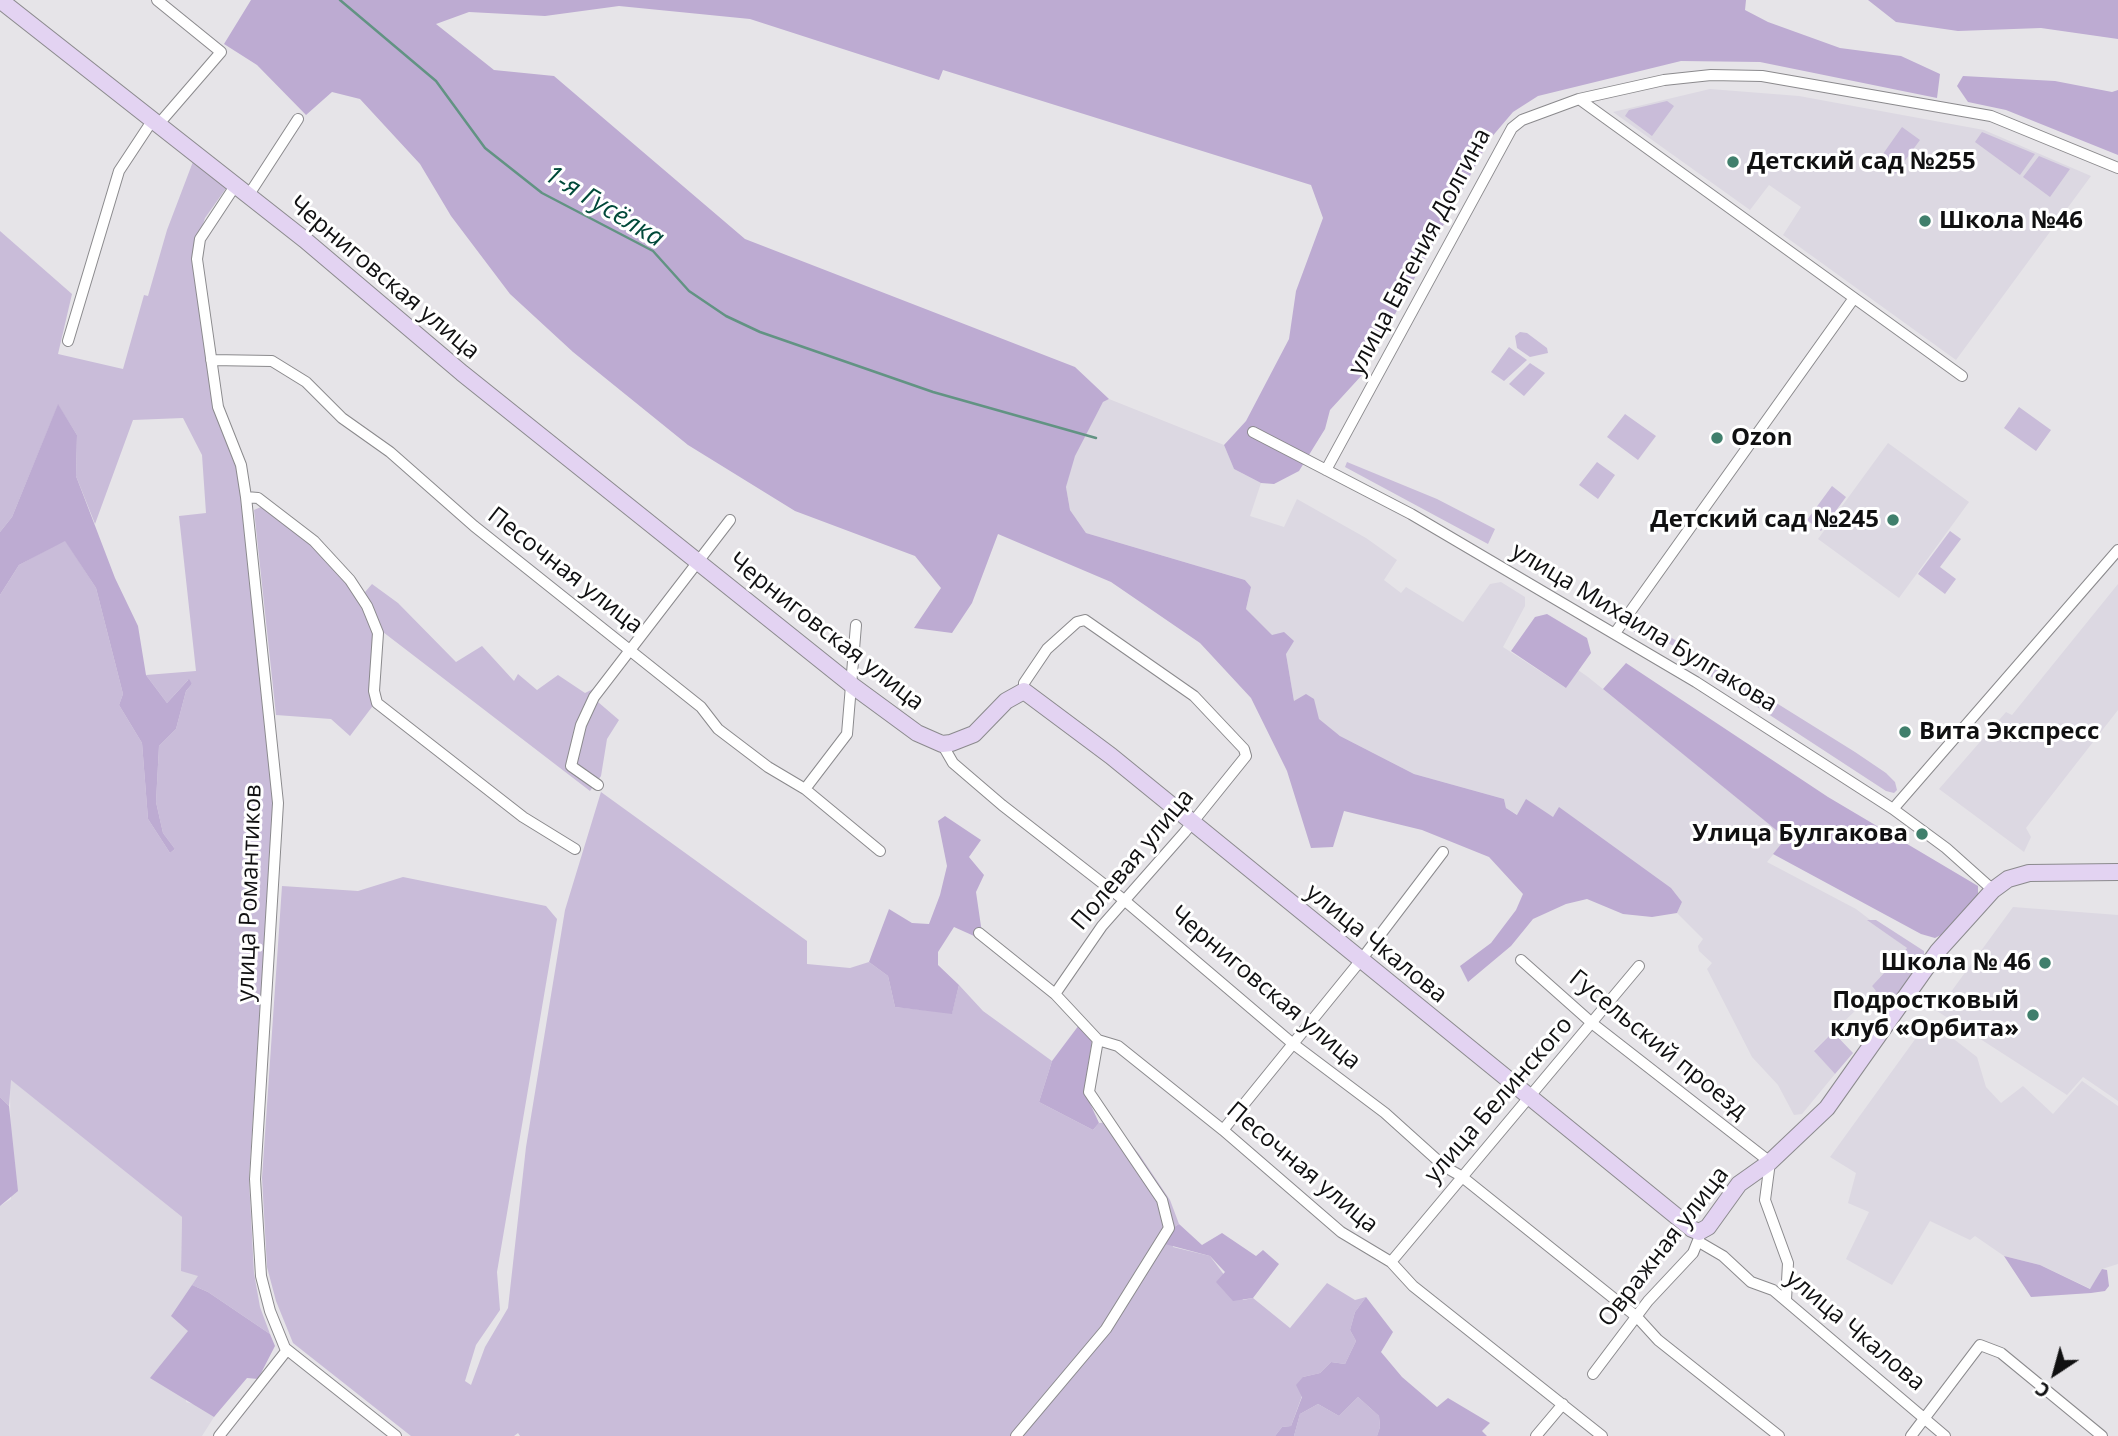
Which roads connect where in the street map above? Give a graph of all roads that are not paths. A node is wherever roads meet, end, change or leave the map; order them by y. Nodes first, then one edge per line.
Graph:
1 (0, 0) edge
2 (157, 0) edge
3 (1578, 99) junction
4 (298, 119) dead end
5 (155, 124) junction
6 (2118, 169) edge
7 (242, 191) junction
8 (1854, 298) junction
9 (68, 341) dead end
10 (211, 360) junction
11 (1962, 376) dead end
12 (1253, 432) dead end
13 (1326, 470) junction
14 (246, 497) junction
15 (730, 520) dead end
16 (2118, 550) edge
17 (698, 559) junction
18 (856, 625) dead end
19 (1615, 633) junction
20 (629, 649) junction
21 (853, 686) junction
22 (1024, 691) junction
23 (942, 744) junction
24 (598, 785) dead end
25 (805, 789) junction
26 (1893, 809) junction
27 (1190, 824) junction
28 (575, 849) dead end
29 (880, 851) dead end
30 (1443, 852) dead end
31 (2118, 872) edge
32 (1993, 890) junction
33 (1124, 901) junction
34 (979, 933) dead end
35 (1361, 960) junction
36 (1521, 960) dead end
37 (1639, 966) dead end
38 (1055, 994) junction
39 (1593, 1024) junction
40 (1098, 1041) junction
41 (1292, 1043) junction
42 (1528, 1095) junction
43 (1223, 1130) junction
44 (1770, 1162) junction
45 (1461, 1176) junction
46 (1699, 1237) junction
47 (1391, 1262) junction
48 (1786, 1300) junction
49 (1637, 1317) junction
50 (287, 1350) junction
51 (1593, 1374) dead end
52 (1563, 1404) junction
53 (1924, 1419) junction
54 (219, 1436) edge
55 (396, 1436) edge
56 (1016, 1436) edge
57 (1536, 1436) edge
58 (1602, 1436) edge
59 (1779, 1436) edge
60 (1912, 1436) edge
61 (1945, 1436) edge
62 (2102, 1436) edge

1 - 5 street, Черниговская улица
2 - 5 street
3 - 6 street, улица Евгения Долгина
3 - 8 street
3 - 13 street, улица Евгения Долгина
4 - 7 street, улица Романтиков
5 - 7 street, Черниговская улица
5 - 9 street
7 - 10 street, улица Романтиков
7 - 17 street, Черниговская улица
8 - 11 street
8 - 19 street
10 - 14 street, улица Романтиков
10 - 20 street, Песочная улица
12 - 13 street, улица Михаила Булгакова
13 - 19 street, улица Михаила Булгакова
14 - 28 street
14 - 50 street, улица Романтиков
15 - 17 street
16 - 26 street
17 - 20 street
17 - 21 street, Черниговская улица
18 - 21 street
19 - 26 street, улица Михаила Булгакова
20 - 24 street
20 - 25 street, Песочная улица
21 - 23 street, Черниговская улица
21 - 25 street
22 - 23 street
22 - 27 street, улица Чкалова
22 - 27 street, Полевая улица
23 - 33 street, Черниговская улица
25 - 29 street, Песочная улица
26 - 32 street, улица Михаила Булгакова
27 - 33 street, Полевая улица
27 - 35 street, улица Чкалова
30 - 35 street
31 - 32 street
32 - 44 street, Овражная улица
33 - 38 street, Полевая улица
33 - 41 street, Черниговская улица
34 - 38 street, Песочная улица
35 - 41 street
35 - 42 street, улица Чкалова
36 - 39 street, Гусельский проезд
37 - 39 street, улица Белинского
38 - 40 street, Песочная улица
39 - 42 street, улица Белинского
39 - 44 street, Гусельский проезд
40 - 43 street, Песочная улица
40 - 56 street
41 - 43 street
41 - 45 street, Черниговская улица
42 - 45 street, улица Белинского
42 - 46 street, улица Чкалова
43 - 47 street, Песочная улица
44 - 46 street, Овражная улица
44 - 48 street
45 - 47 street, улица Белинского
45 - 49 street, Черниговская улица
46 - 48 street, улица Чкалова
46 - 49 street, Овражная улица
47 - 52 street, Песочная улица
48 - 53 street, улица Чкалова
49 - 51 street, Овражная улица
49 - 59 street, Черниговская улица
50 - 54 street
50 - 55 street, улица Романтиков
52 - 57 street
52 - 58 street, Песочная улица
53 - 60 street
53 - 61 street, улица Чкалова
53 - 62 street

